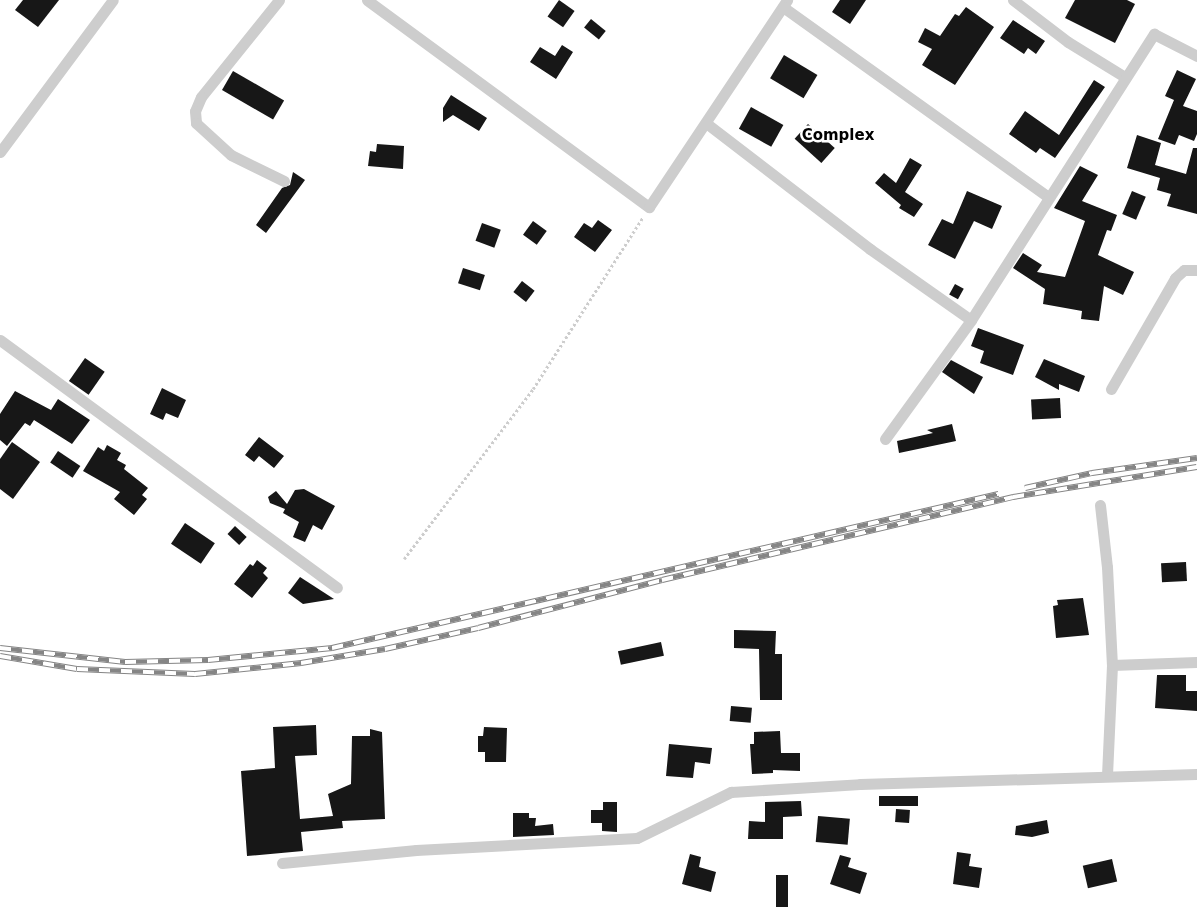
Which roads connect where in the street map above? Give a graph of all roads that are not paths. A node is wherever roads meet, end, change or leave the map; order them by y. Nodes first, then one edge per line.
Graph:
1 (113, 0) edge
2 (279, 0) edge
3 (367, 0) edge
4 (1013, 0) edge
5 (785, 3) edge
6 (1197, 56) edge
7 (1125, 77) junction
8 (706, 123) junction
9 (0, 152) edge
10 (284, 181) dead end
11 (1047, 196) junction
12 (1197, 270) edge
13 (971, 320) junction
14 (0, 340) edge
15 (1111, 389) dead end
16 (885, 439) dead end
17 (1100, 505) dead end
18 (338, 588) dead end
19 (1197, 662) edge
20 (1112, 665) junction
21 (1197, 774) edge
22 (1107, 775) junction
23 (282, 863) dead end

1 - 9 street
2 - 10 street
3 - 8 street
4 - 7 street
5 - 8 street
5 - 11 street
6 - 7 street
7 - 11 street
8 - 13 street
11 - 13 street
12 - 15 street
13 - 16 street
14 - 18 street
17 - 20 street
19 - 20 street
20 - 22 street
21 - 22 street
22 - 23 street

